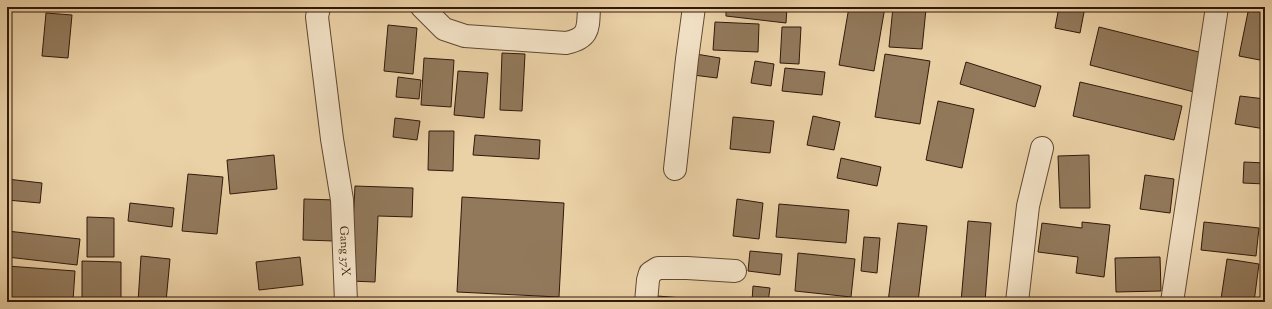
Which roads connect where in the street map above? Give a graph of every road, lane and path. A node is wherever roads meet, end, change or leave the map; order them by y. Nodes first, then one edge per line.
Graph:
1 (319, 7) edge
2 (422, 7) edge
3 (589, 7) edge
4 (694, 7) edge
5 (1217, 7) edge
6 (1042, 148) dead end
7 (675, 169) dead end
8 (735, 271) dead end
9 (346, 302) edge
10 (646, 302) edge
11 (1017, 302) edge
12 (1172, 302) edge

1 - 9 street, Gang 37X
2 - 3 street
4 - 7 street
5 - 12 street
6 - 11 street
8 - 10 street

